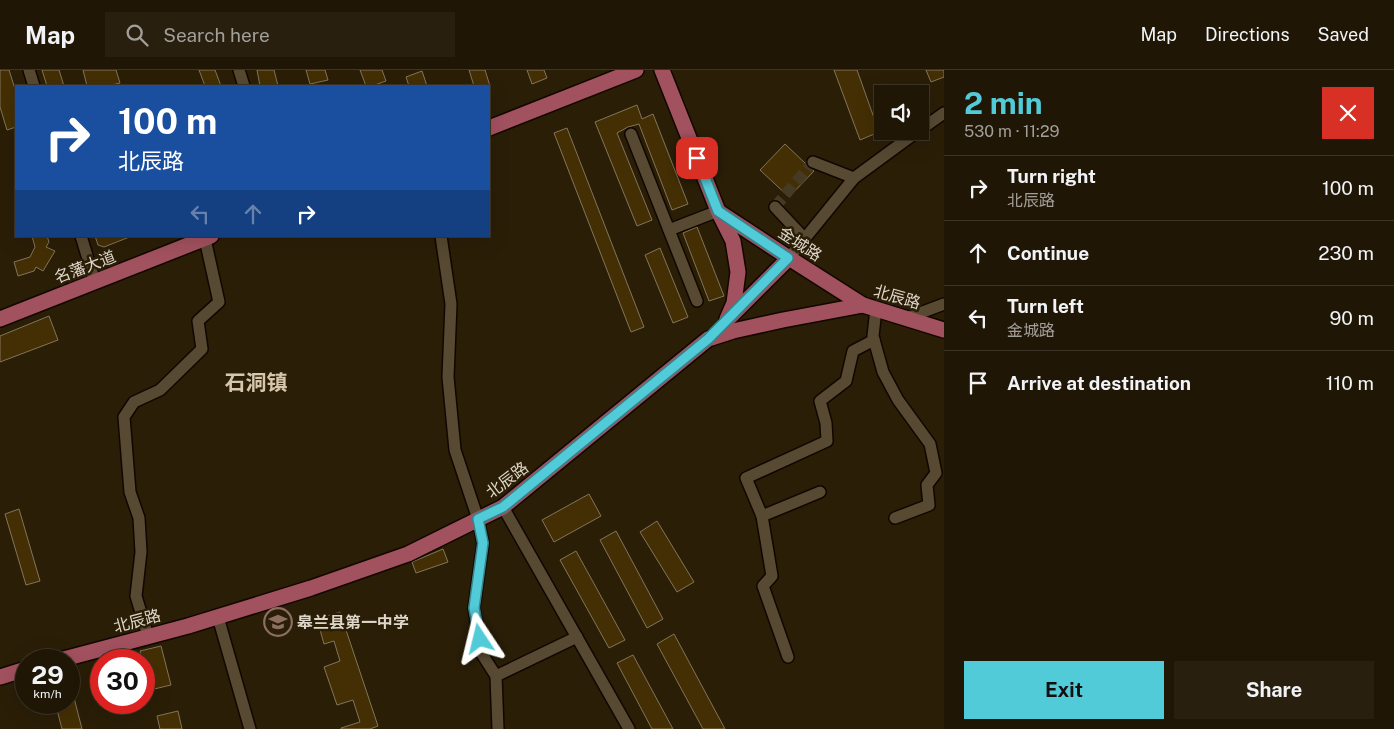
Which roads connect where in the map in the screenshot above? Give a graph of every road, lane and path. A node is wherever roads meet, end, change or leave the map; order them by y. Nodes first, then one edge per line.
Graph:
1 (29, 70) edge
2 (239, 70) edge
3 (636, 70) edge
4 (662, 70) edge
5 (34, 85) edge
6 (244, 85) edge
7 (944, 113) edge
8 (929, 124) edge
9 (490, 128) edge
10 (630, 134) dead end
11 (907, 140) edge
12 (813, 162) dead end
13 (854, 178) junction
14 (775, 207) dead end
15 (718, 211) junction
16 (669, 230) junction
17 (81, 237) edge
18 (441, 237) edge
19 (208, 238) edge
20 (805, 239) junction
21 (788, 258) junction
22 (95, 282) junction
23 (697, 301) dead end
24 (944, 304) edge
25 (870, 307) junction
26 (907, 318) junction
27 (0, 319) edge
28 (727, 319) junction
29 (944, 330) edge
30 (708, 339) junction
31 (874, 340) junction
32 (820, 492) dead end
33 (503, 507) junction
34 (762, 516) junction
35 (895, 518) dead end
36 (478, 519) junction
37 (218, 617) junction
38 (148, 636) junction
39 (577, 637) junction
40 (80, 655) edge
41 (788, 657) dead end
42 (15, 672) edge
43 (0, 676) edge
44 (496, 676) junction
45 (250, 729) edge
46 (498, 729) edge
47 (629, 729) edge

1 - 5 street
2 - 6 street
3 - 9 main road
4 - 15 main road
7 - 8 street
10 - 16 street
11 - 13 street
12 - 13 street
13 - 20 street
14 - 20 street
15 - 16 street
15 - 21 main road, 金城路
15 - 28 main road
16 - 23 street
17 - 22 street
18 - 36 street
19 - 22 main road, 名藩大道
19 - 38 street
20 - 21 street
21 - 25 main road, 金城路
21 - 28 main road
22 - 27 main road, 名藩大道
24 - 26 street
25 - 26 main road, 北辰路
25 - 30 main road, 北辰路
25 - 31 street
26 - 29 main road, 北辰路
28 - 30 main road
30 - 33 main road, 北辰路
31 - 34 street
31 - 35 street
32 - 34 street
33 - 36 main road, 北辰路
33 - 39 street
34 - 41 street
36 - 37 main road, 北辰路
36 - 44 street
37 - 38 main road, 北辰路
37 - 45 street
38 - 40 main road, 北辰路
39 - 44 street
39 - 47 street
42 - 43 main road
44 - 46 street

